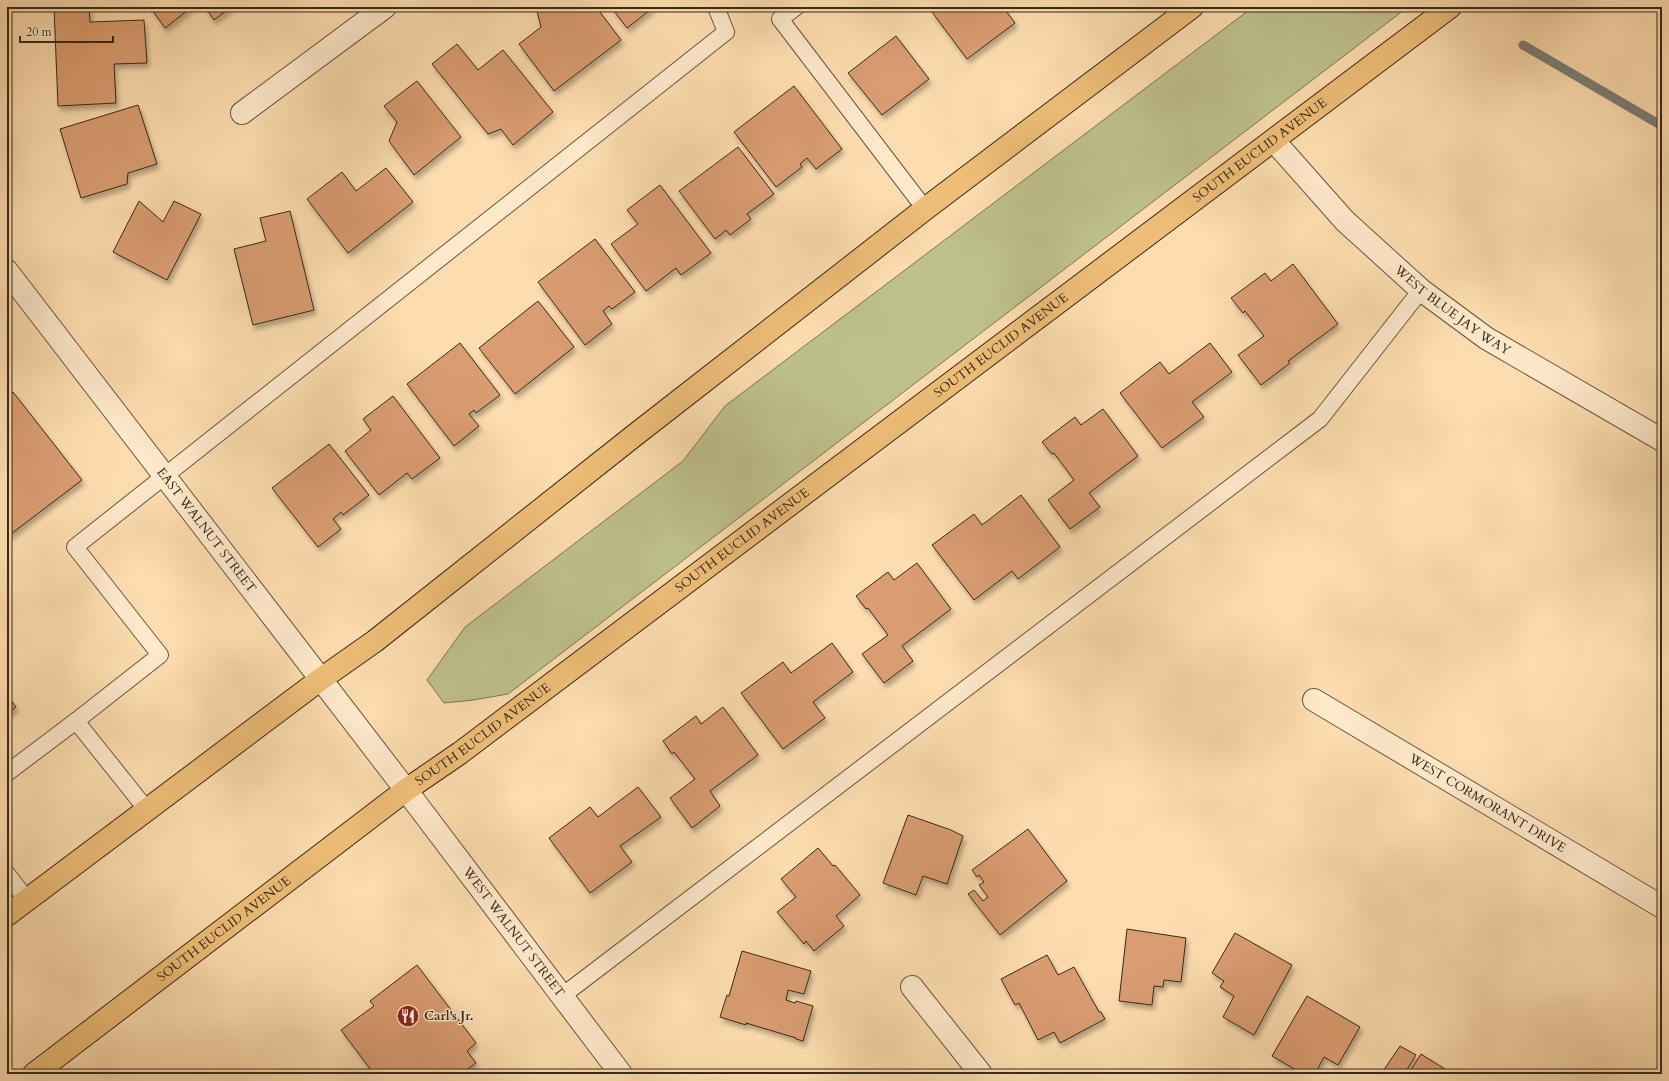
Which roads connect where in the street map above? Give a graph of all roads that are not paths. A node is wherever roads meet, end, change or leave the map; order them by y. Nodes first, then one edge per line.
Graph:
1 (385, 7) edge
2 (716, 7) edge
3 (796, 7) edge
4 (1192, 7) edge
5 (1450, 7) edge
6 (242, 113) dead end
7 (1274, 141) junction
8 (925, 209) junction
9 (7, 271) edge
10 (1421, 290) junction
11 (1662, 440) edge
12 (164, 476) junction
13 (321, 679) junction
14 (1314, 700) dead end
15 (76, 721) junction
16 (7, 773) edge
17 (406, 790) junction
18 (147, 810) junction
19 (7, 874) edge
20 (28, 900) junction
21 (1662, 906) edge
22 (7, 915) edge
23 (912, 987) dead end
24 (562, 996) junction
25 (34, 1074) edge
26 (621, 1074) edge
27 (981, 1074) edge

1 - 6 street
2 - 12 lane
3 - 8 lane
4 - 8 main road
5 - 7 main road, SOUTH EUCLID AVENUE
7 - 10 street, WEST BLUE JAY WAY
7 - 17 main road, SOUTH EUCLID AVENUE
8 - 13 main road
9 - 12 street, EAST WALNUT STREET
10 - 11 street, WEST BLUE JAY WAY
10 - 24 lane
12 - 13 street, EAST WALNUT STREET
12 - 15 lane
13 - 17 street, EAST WALNUT STREET
13 - 18 main road
14 - 21 street, WEST CORMORANT DRIVE
15 - 16 lane
15 - 18 lane
17 - 24 street, WEST WALNUT STREET
17 - 25 main road, SOUTH EUCLID AVENUE
18 - 20 main road
19 - 20 lane
20 - 22 main road
23 - 27 street
24 - 26 street, WEST WALNUT STREET

